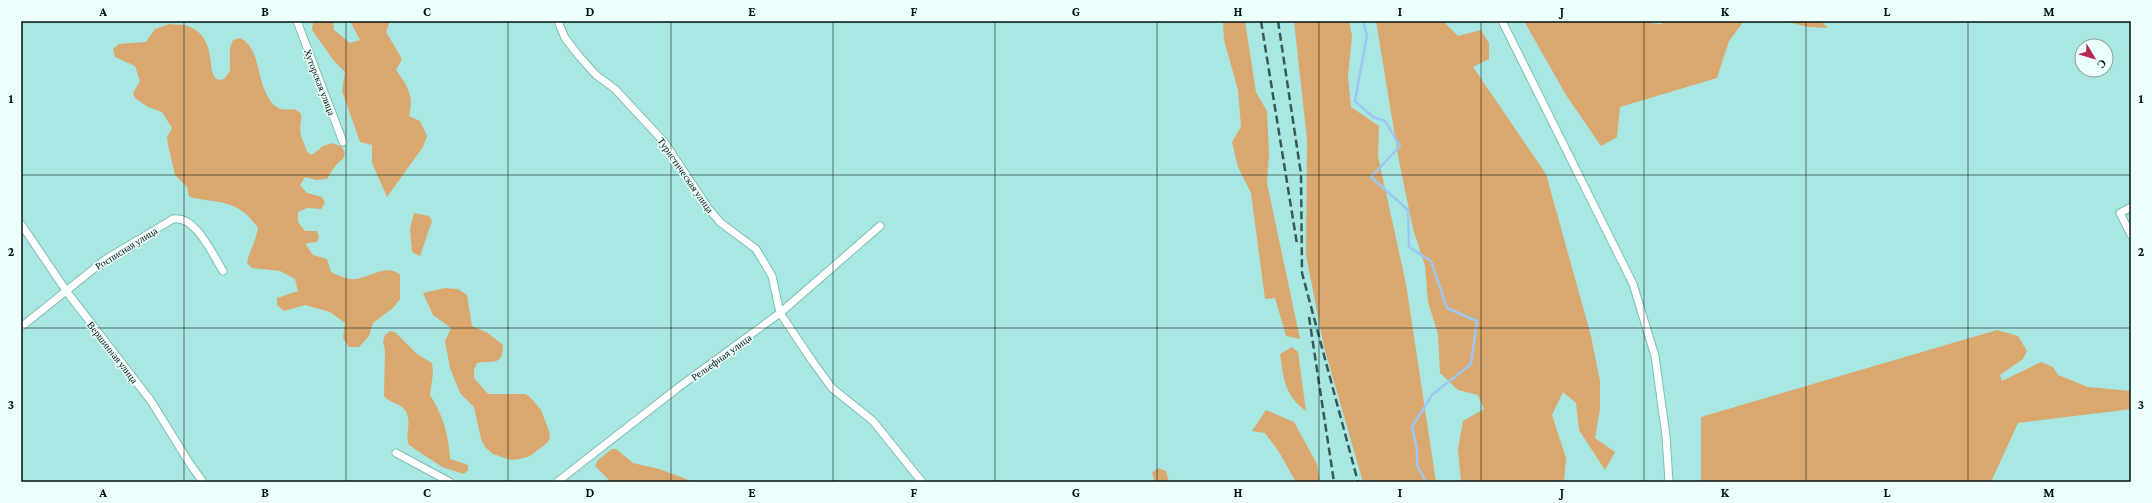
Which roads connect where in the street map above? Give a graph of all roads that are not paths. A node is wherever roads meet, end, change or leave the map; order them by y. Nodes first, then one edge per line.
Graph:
1 (296, 21) edge
2 (558, 21) edge
3 (1502, 21) edge
4 (343, 142) dead end
5 (2131, 208) edge
6 (21, 224) edge
7 (880, 226) dead end
8 (2131, 235) edge
9 (223, 271) dead end
10 (67, 292) junction
11 (780, 313) junction
12 (21, 327) edge
13 (396, 453) dead end
14 (203, 482) edge
15 (450, 482) edge
16 (557, 482) edge
17 (922, 482) edge
18 (1669, 482) edge

1 - 4 street, Хуторская улица
2 - 11 street, Туристическая улица
3 - 18 street
5 - 8 street
6 - 10 street, Вершинная улица
7 - 11 street, Рельефная улица
9 - 10 street, Росписная улица
10 - 12 street, Росписная улица
10 - 14 street, Вершинная улица
11 - 16 street, Рельефная улица
11 - 17 street, Туристическая улица
13 - 15 street

